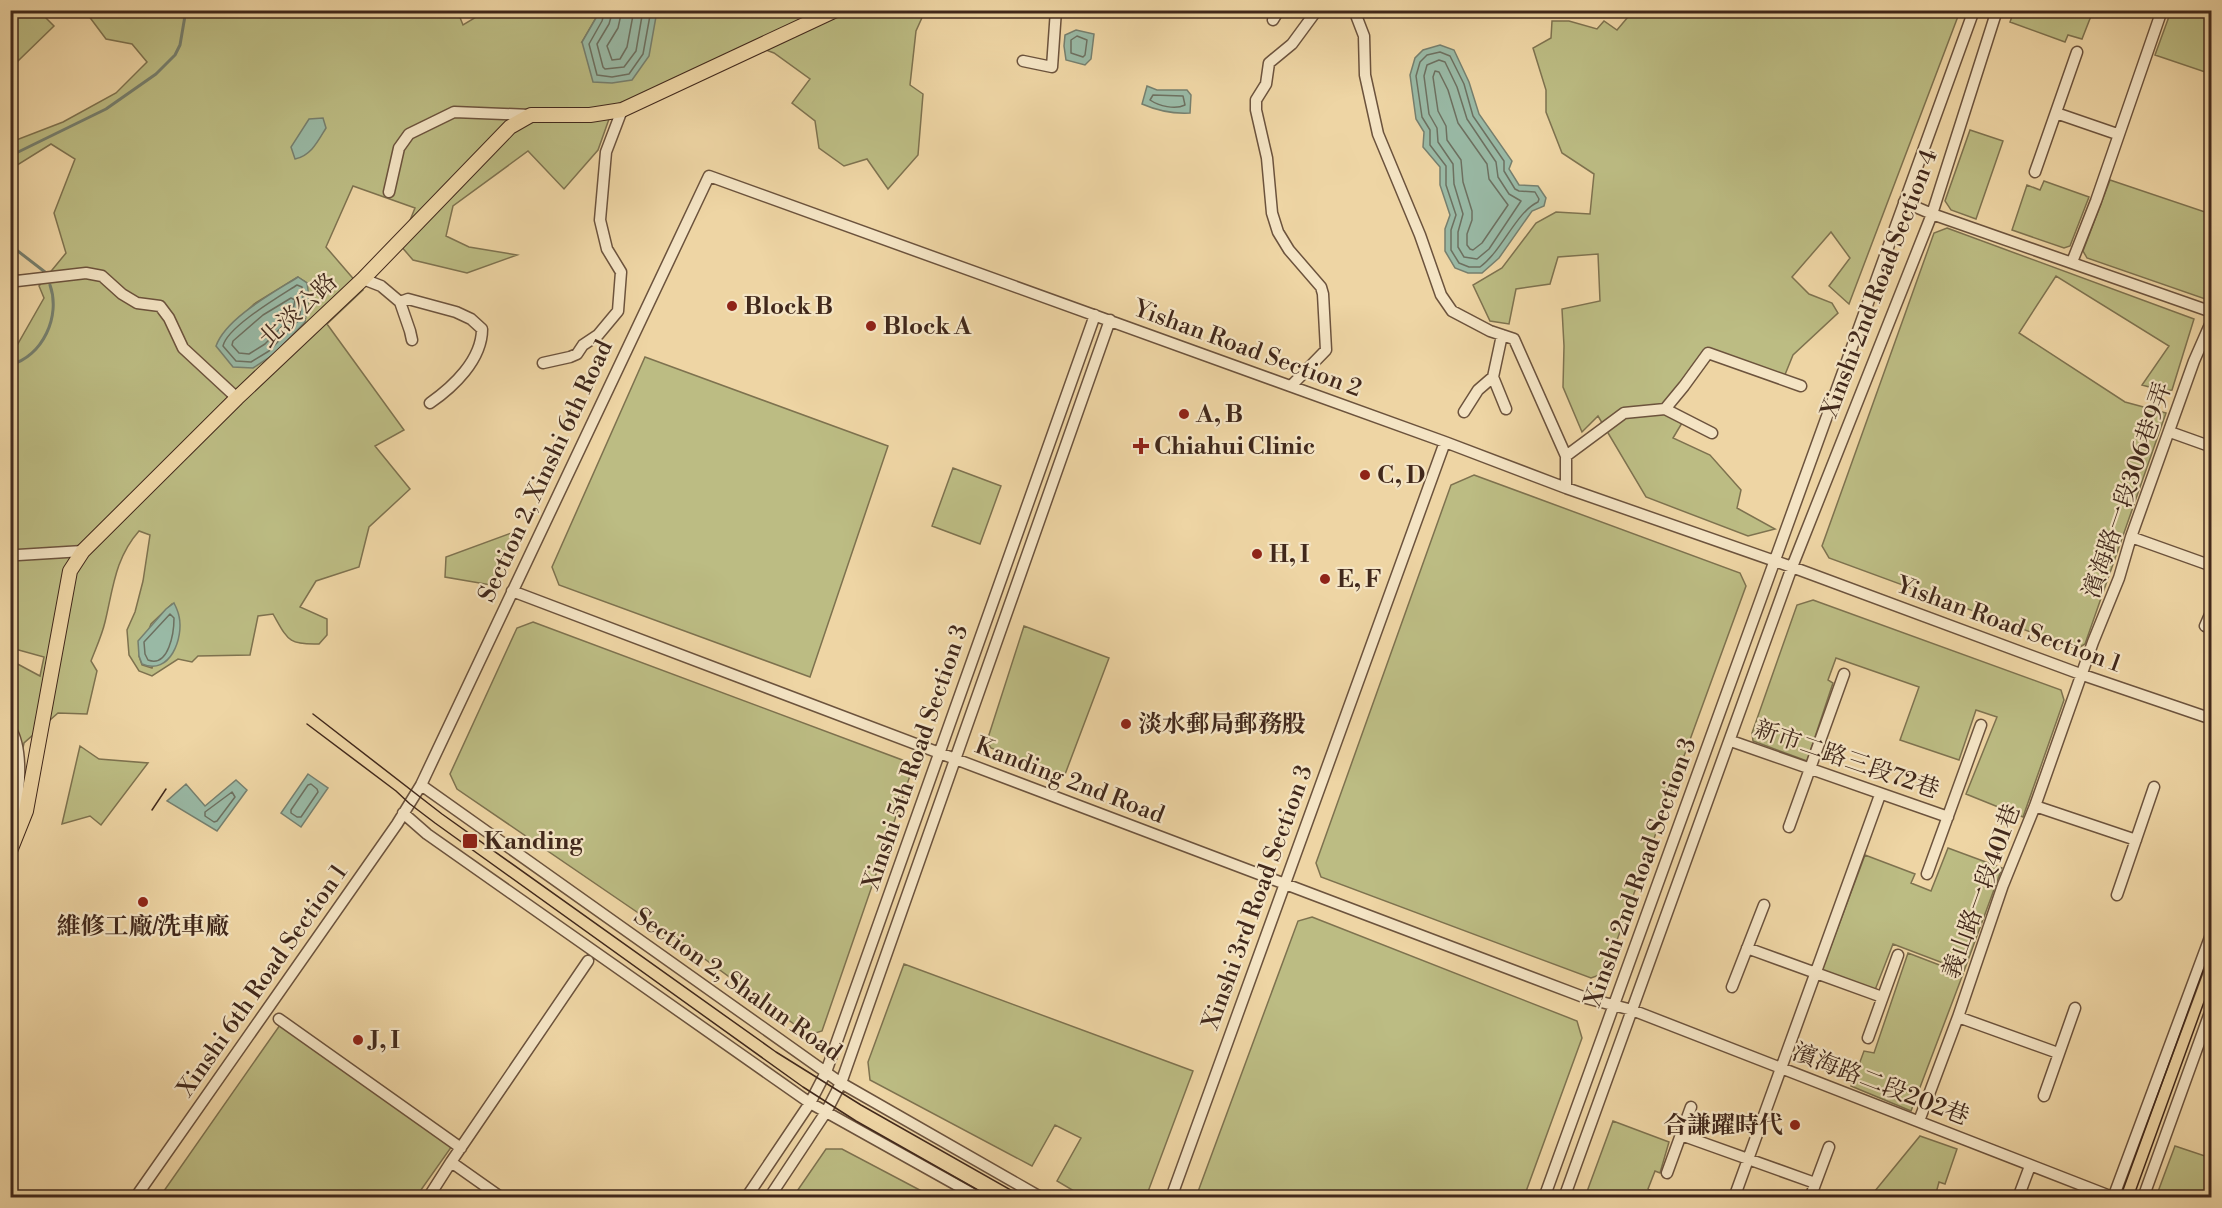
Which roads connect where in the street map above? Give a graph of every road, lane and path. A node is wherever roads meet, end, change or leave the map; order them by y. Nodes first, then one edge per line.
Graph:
1 (836, 10) edge
2 (1056, 10) edge
3 (1317, 10) edge
4 (1354, 10) edge
5 (1974, 10) edge
6 (1997, 10) edge
7 (2162, 10) edge
8 (2078, 52) dead end
9 (1023, 61) dead end
10 (622, 110) junction
11 (2056, 113) junction
12 (531, 115) junction
13 (2117, 134) junction
14 (2035, 172) dead end
15 (709, 176) joint
16 (389, 192) dead end
17 (1905, 202) junction
18 (1932, 214) junction
19 (2072, 262) junction
20 (10, 276) edge
21 (363, 279) junction
22 (400, 302) junction
23 (2211, 312) edge
24 (1095, 315) junction
25 (1110, 320) junction
26 (2211, 320) edge
27 (1502, 335) junction
28 (412, 340) dead end
29 (543, 363) dead end
30 (1493, 376) junction
31 (1291, 386) junction
32 (1801, 386) dead end
33 (237, 398) junction
34 (430, 404) dead end
35 (1506, 409) dead end
36 (1665, 409) junction
37 (1464, 412) dead end
38 (2170, 432) junction
39 (1712, 433) dead end
40 (1444, 442) junction
41 (2211, 447) edge
42 (1566, 456) junction
43 (1566, 488) junction
44 (2131, 537) junction
45 (83, 551) junction
46 (10, 553) edge
47 (1773, 561) junction
48 (2211, 566) edge
49 (1792, 567) junction
50 (512, 591) junction
51 (2211, 610) edge
52 (2205, 626) dead end
53 (1844, 674) dead end
54 (2083, 675) junction
55 (2211, 719) edge
56 (1981, 724) dead end
57 (10, 728) edge
58 (1731, 741) junction
59 (938, 753) junction
60 (956, 759) junction
61 (1809, 769) junction
62 (421, 785) junction
63 (2154, 787) dead end
64 (1880, 795) junction
65 (2035, 806) junction
66 (404, 813) junction
67 (1948, 817) junction
68 (1789, 827) dead end
69 (2136, 840) junction
70 (11, 850) edge
71 (1928, 874) dead end
72 (1284, 884) junction
73 (2117, 895) dead end
74 (1764, 905) dead end
75 (2211, 932) edge
76 (1747, 948) junction
77 (1898, 955) dead end
78 (588, 960) dead end
79 (1815, 973) junction
80 (1732, 987) dead end
81 (1882, 997) junction
82 (1614, 1006) junction
83 (2211, 1007) edge
84 (2075, 1008) dead end
85 (1632, 1010) junction
86 (1958, 1017) junction
87 (279, 1019) dead end
88 (1868, 1038) dead end
89 (2058, 1053) junction
90 (1780, 1067) junction
91 (826, 1072) junction
92 (841, 1083) junction
93 (2044, 1096) dead end
94 (810, 1103) junction
95 (1691, 1107) dead end
96 (826, 1112) junction
97 (1919, 1121) junction
98 (1681, 1134) junction
99 (1829, 1147) dead end
100 (460, 1148) junction
101 (1748, 1159) junction
102 (451, 1162) junction
103 (2030, 1166) junction
104 (1667, 1173) dead end
105 (1815, 1183) junction
106 (135, 1197) edge
107 (428, 1197) edge
108 (502, 1197) edge
109 (746, 1197) edge
110 (769, 1197) edge
111 (980, 1197) edge
112 (1042, 1197) edge
113 (1171, 1197) edge
114 (1544, 1197) edge
115 (1564, 1197) edge
116 (1734, 1197) edge
117 (1810, 1197) edge
118 (2018, 1197) edge
119 (2114, 1197) edge
120 (2144, 1197) edge

1 - 10 main road
2 - 9 street
3 - 31 street
4 - 27 street
5 - 17 street, Xinshi 2nd Road Section 4
6 - 18 street, Xinshi 2nd Road Section 4
7 - 13 street
8 - 11 street
10 - 12 main road
10 - 29 street
11 - 13 street
11 - 14 street
12 - 16 street
12 - 21 main road, 北淡公路
13 - 19 street
15 - 24 street, Yishan Road Section 2
15 - 50 street, Section 2, Xinshi 6th Road
17 - 18 street
17 - 47 street, Xinshi 2nd Road Section 4
18 - 19 street
18 - 49 street, Xinshi 2nd Road Section 4
19 - 23 street
20 - 33 street
21 - 22 street
21 - 33 main road, 北淡公路
22 - 28 street
22 - 34 street
24 - 25 street, Yishan Road Section 2
24 - 59 street, Xinshi 5th Road Section 3
25 - 31 street, Yishan Road Section 2
25 - 60 street, Xinshi 5th Road Section 3
26 - 38 street, 濱海路一段306巷9弄
27 - 30 street
27 - 42 street
30 - 35 street
30 - 37 street
31 - 40 street, Yishan Road Section 2
32 - 36 street
33 - 45 main road, 北淡公路
36 - 39 street
36 - 42 street
38 - 41 street
38 - 44 street, 濱海路一段306巷9弄
40 - 43 street, Yishan Road Section 2
40 - 72 street, Xinshi 3rd Road Section 3
42 - 43 street
43 - 47 street, Yishan Road Section 2
44 - 48 street
44 - 54 street, 濱海路一段306巷9弄
45 - 46 street
45 - 70 main road, 北淡公路
47 - 49 street, Yishan Road Section 1
47 - 82 street, Xinshi 2nd Road Section 3
49 - 54 street, Yishan Road Section 1
49 - 58 street, Xinshi 2nd Road Section 3
50 - 59 street, Kanding 2nd Road
50 - 62 street, Section 2, Xinshi 6th Road
51 - 52 street
53 - 61 street
54 - 55 street, Yishan Road Section 1
54 - 65 street, 義山路一段401巷
56 - 67 street, 新市二路三段72巷
57 - 70 street
58 - 61 street, 新市二路三段72巷
58 - 85 street, Xinshi 2nd Road Section 3
59 - 60 street, Kanding 2nd Road
59 - 91 street, Xinshi 5th Road Section 3
60 - 72 street, Kanding 2nd Road
60 - 92 street, Xinshi 5th Road Section 3
61 - 64 street, 新市二路三段72巷
61 - 68 street
62 - 66 street, Xinshi 6th Road Section 1
62 - 91 street, Section 2, Shalun Road
63 - 69 street
64 - 67 street, 新市二路三段72巷
64 - 79 street
65 - 69 street
65 - 86 street, 義山路一段401巷
66 - 94 street
66 - 106 street, Xinshi 6th Road Section 1
67 - 71 street, 新市二路三段72巷
69 - 73 street
72 - 82 street, Kanding 2nd Road
72 - 113 street, Xinshi 3rd Road Section 3
74 - 76 street
75 - 119 street
76 - 79 street
76 - 80 street
77 - 81 street
78 - 100 street
79 - 81 street
79 - 90 street
81 - 88 street
82 - 85 street, 濱海路二段202巷
82 - 114 street, Xinshi 2nd Road Section 3
83 - 120 street
84 - 89 street
85 - 90 street, 濱海路二段202巷
85 - 115 street, Xinshi 2nd Road Section 3
86 - 89 street
86 - 97 street, 義山路一段401巷
87 - 100 street
89 - 93 street
90 - 97 street, 濱海路二段202巷
90 - 101 street
91 - 92 street, Section 2, Shalun Road
91 - 94 street, Xinshi 5th Road Section 3
92 - 96 street, Xinshi 5th Road Section 3
92 - 112 street, Section 2, Shalun Road
94 - 96 street
94 - 109 street, Xinshi 5th Road Section 3
95 - 98 street
96 - 110 street, Xinshi 5th Road Section 3
96 - 111 street
97 - 103 street, 濱海路二段202巷
98 - 101 street
98 - 104 street
99 - 105 street
100 - 102 street
101 - 105 street
101 - 116 street
102 - 107 street
102 - 108 street
103 - 118 street
103 - 119 street, 濱海路二段202巷
105 - 117 street

